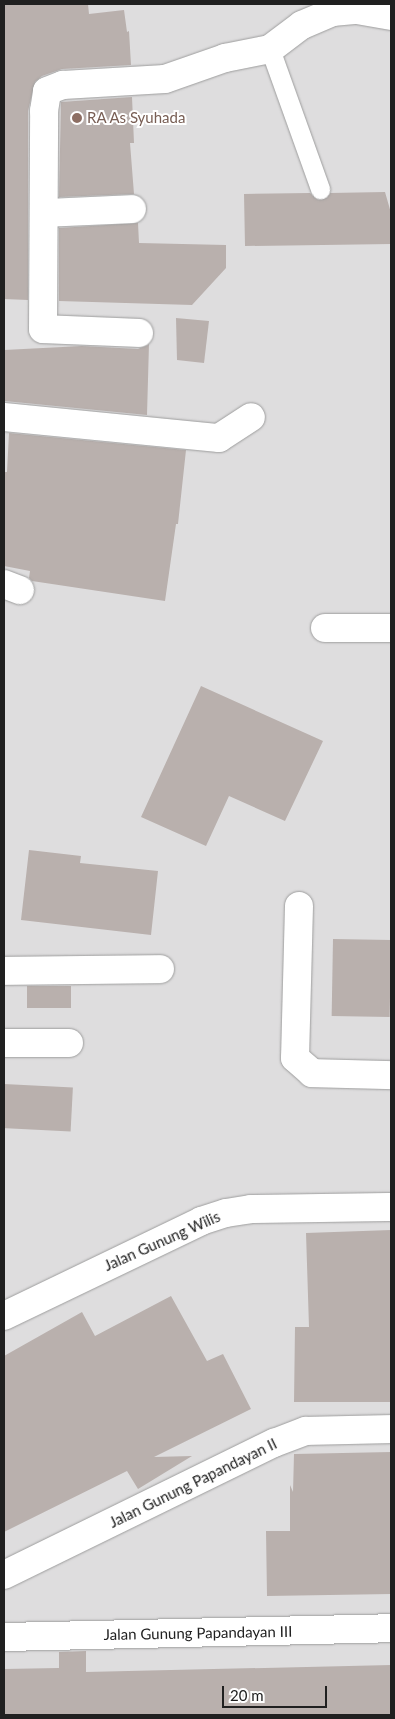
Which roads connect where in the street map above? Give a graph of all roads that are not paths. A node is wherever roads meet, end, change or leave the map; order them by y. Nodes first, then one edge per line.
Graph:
1 (391, 16) edge
2 (270, 48) junction
3 (320, 189) dead end
4 (132, 209) dead end
5 (45, 213) junction
6 (139, 333) dead end
7 (4, 417) edge
8 (250, 417) dead end
9 (326, 628) dead end
10 (391, 628) edge
11 (299, 906) dead end
12 (160, 969) dead end
13 (4, 971) edge
14 (4, 1043) edge
15 (69, 1043) dead end
16 (391, 1075) edge
17 (391, 1207) edge
18 (4, 1316) edge
19 (391, 1429) edge
20 (4, 1575) edge
21 (391, 1628) edge
22 (4, 1637) edge

1 - 2 street
2 - 3 lane
2 - 5 street
4 - 5 street
5 - 6 street
7 - 8 street
9 - 10 street
11 - 16 street
12 - 13 street
14 - 15 street
17 - 18 street, Jalan Gunung Wilis
19 - 20 street, Jalan Gunung Papandayan II
21 - 22 street, Jalan Gunung Papandayan III

